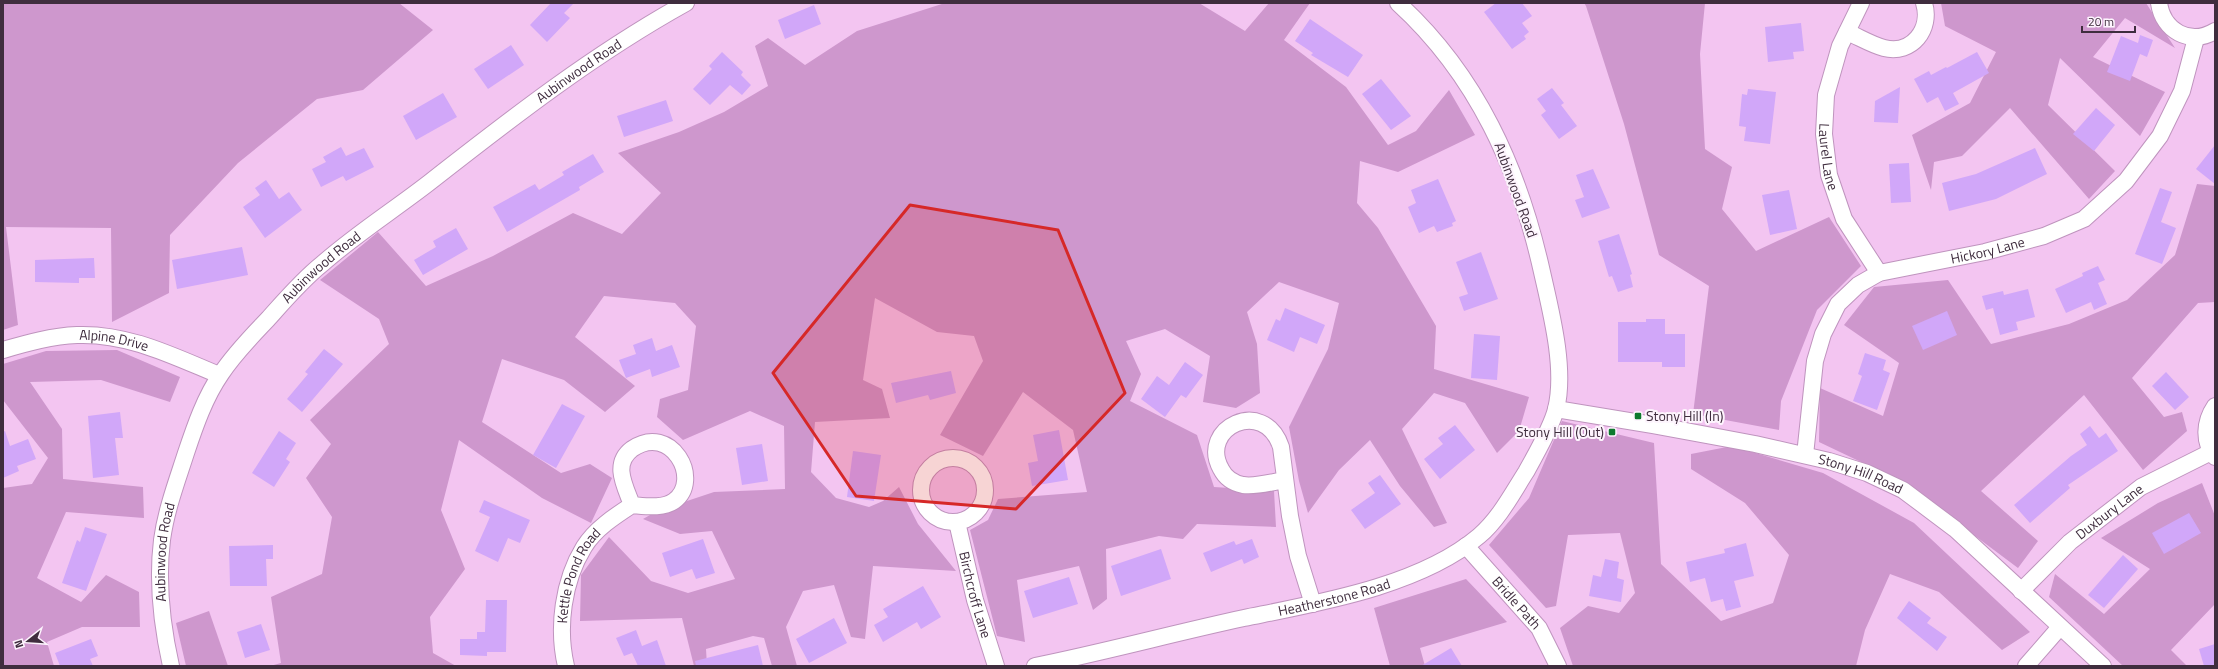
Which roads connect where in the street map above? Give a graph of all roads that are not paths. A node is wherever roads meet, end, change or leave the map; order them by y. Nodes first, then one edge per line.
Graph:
1 (686, 3) edge
2 (1398, 3) edge
3 (1861, 3) edge
4 (1924, 3) edge
5 (2158, 3) edge
6 (2215, 31) edge
7 (1847, 32) junction
8 (2196, 38) junction
9 (1879, 273) junction
10 (3, 350) edge
11 (220, 375) junction
12 (2215, 406) edge
13 (1556, 409) junction
14 (2213, 454) edge
15 (1806, 455) junction
16 (1285, 480) junction
17 (632, 505) junction
18 (957, 522) dead end
19 (1466, 546) junction
20 (2021, 591) junction
21 (1313, 604) junction
22 (2060, 627) junction
23 (171, 666) edge
24 (566, 666) edge
25 (996, 666) edge
26 (1035, 666) edge
27 (1558, 666) edge
28 (2026, 666) edge
29 (2103, 666) edge

1 - 11 street, Aubinwood Road
2 - 13 street, Aubinwood Road
3 - 7 street, Laurel Lane
4 - 7 street
5 - 8 street
6 - 8 street
7 - 9 street, Laurel Lane
8 - 9 street, Hickory Lane
9 - 15 street, Hickory Lane
10 - 11 street, Alpine Drive
11 - 23 street, Aubinwood Road
12 - 14 street, Duxbury Lane
13 - 15 street, Stony Hill Road
13 - 19 street, Heatherstone Road
14 - 20 street, Duxbury Lane
15 - 20 street, Stony Hill Road
16 - 16 street
16 - 21 street
17 - 17 street
17 - 24 street, Kettle Pond Road
18 - 25 street, Birchcroff Lane
19 - 21 street, Heatherstone Road
19 - 27 street, Bridle Path
20 - 22 street, Stony Hill Road
21 - 26 street, Heatherstone Road
22 - 28 street
22 - 29 street, Stony Hill Road

